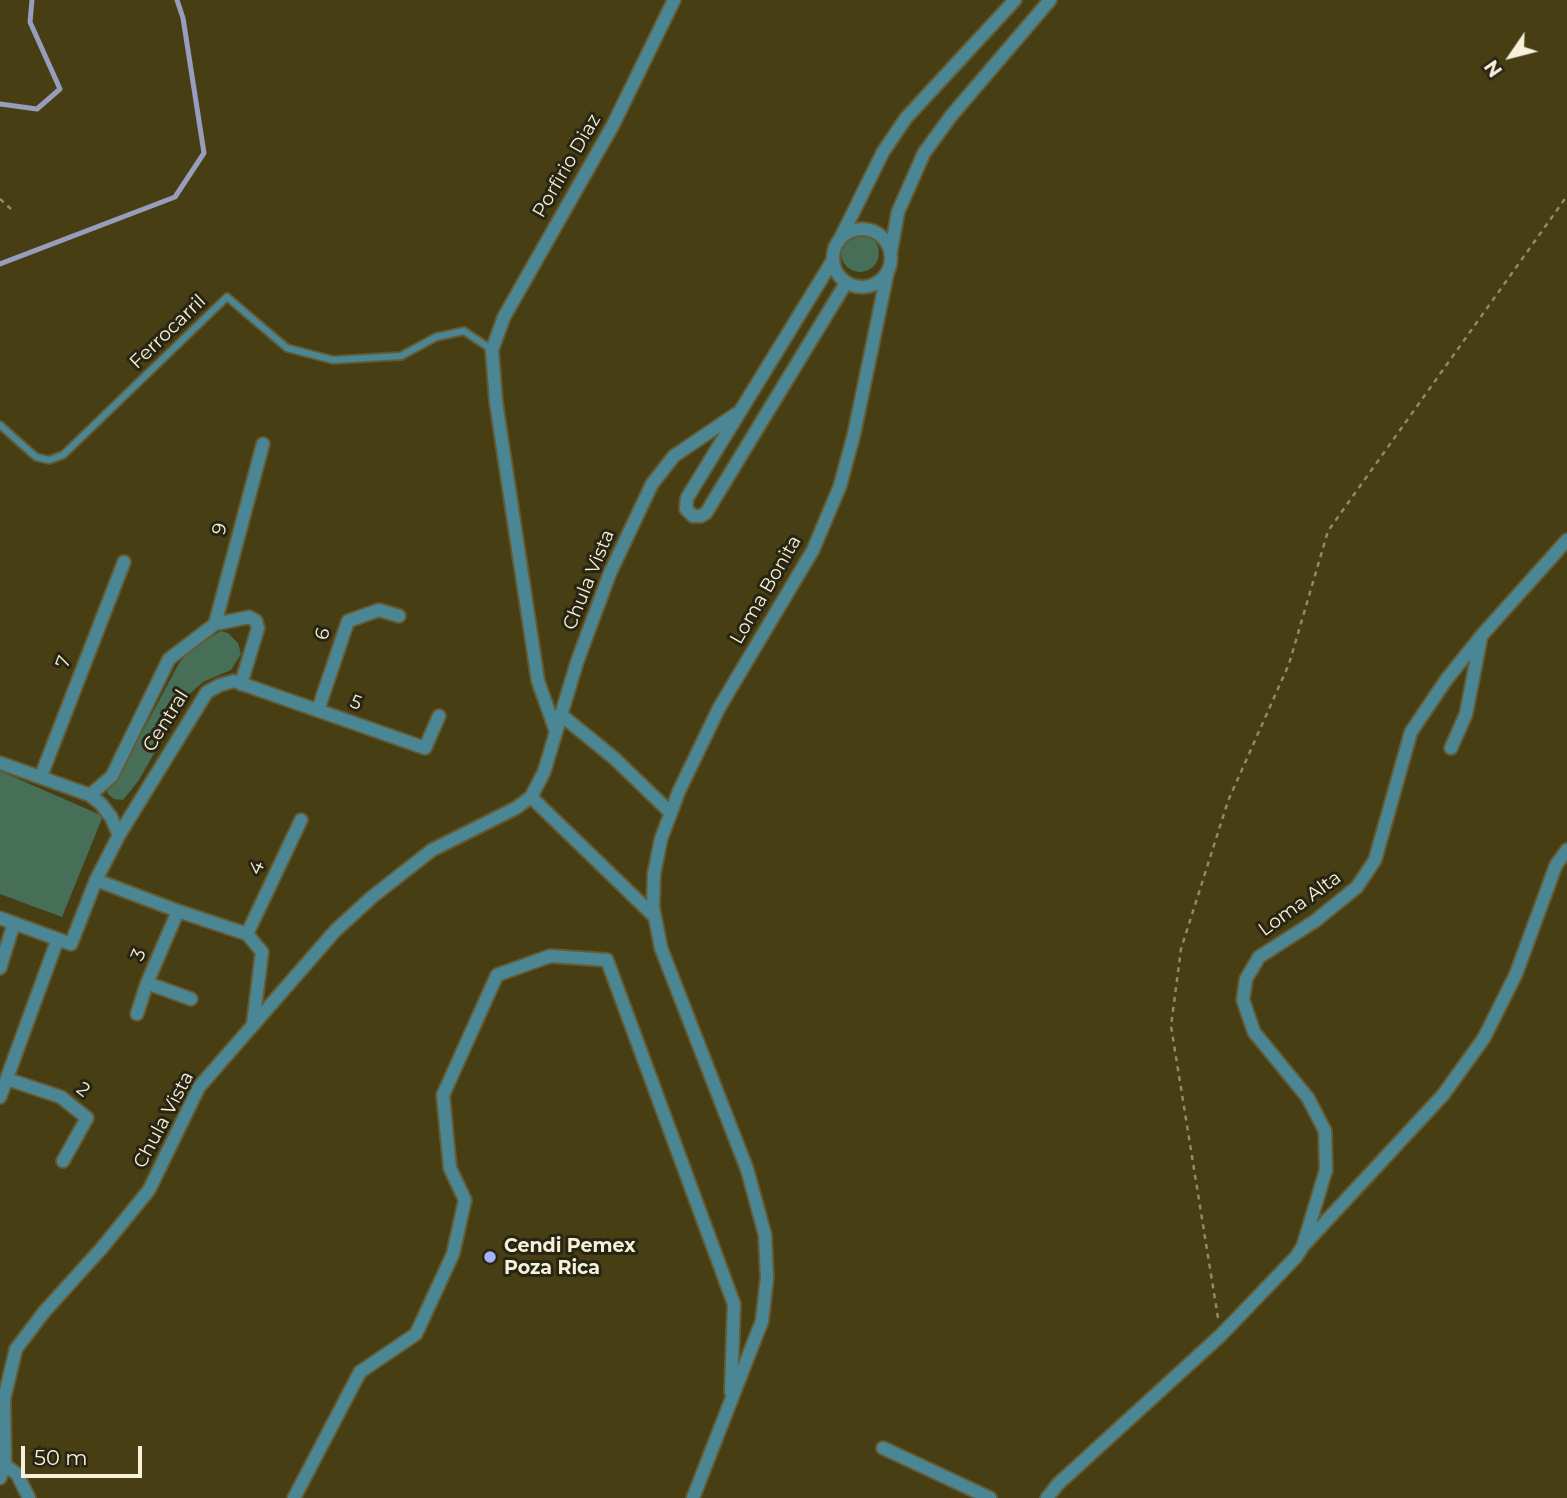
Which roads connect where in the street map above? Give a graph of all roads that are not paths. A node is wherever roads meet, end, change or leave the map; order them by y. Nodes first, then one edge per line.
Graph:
1 (674, 0) edge
2 (1015, 0) edge
3 (1051, 0) edge
4 (839, 242) junction
5 (891, 251) junction
6 (832, 260) junction
7 (888, 270) junction
8 (846, 283) junction
9 (492, 350) junction
10 (736, 414) junction
11 (0, 425) edge
12 (262, 444) dead end
13 (1567, 540) edge
14 (124, 562) dead end
15 (399, 616) dead end
16 (215, 624) junction
17 (1482, 635) junction
18 (241, 684) junction
19 (318, 710) junction
20 (560, 714) junction
21 (439, 716) dead end
22 (555, 729) junction
23 (1451, 747) dead end
24 (0, 763) edge
25 (41, 776) junction
26 (90, 795) junction
27 (531, 797) junction
28 (671, 813) junction
29 (301, 820) dead end
30 (119, 835) junction
31 (1567, 850) edge
32 (96, 880) junction
33 (178, 911) junction
34 (655, 917) junction
35 (0, 918) edge
36 (14, 923) junction
37 (247, 934) junction
38 (57, 941) junction
39 (0, 968) edge
40 (148, 983) junction
41 (191, 999) dead end
42 (137, 1014) dead end
43 (253, 1024) junction
44 (7, 1079) junction
45 (0, 1097) edge
46 (63, 1161) dead end
47 (1303, 1246) junction
48 (731, 1398) junction
49 (2, 1399) edge
50 (883, 1448) dead end
51 (2, 1471) edge
52 (29, 1498) edge
53 (295, 1498) edge
54 (693, 1498) edge
55 (989, 1498) edge
56 (1047, 1498) edge

1 - 9 street, Porfirio Diaz
2 - 4 street
3 - 5 street
4 - 5 street
4 - 6 street
5 - 7 street
6 - 8 street
6 - 10 street
7 - 8 street
7 - 28 street, Loma Bonita
8 - 10 street
9 - 11 lane, Ferrocarril
9 - 22 street
10 - 20 street, Chula Vista
12 - 16 street, 9
13 - 17 street, Loma Alta
14 - 25 street, 7
15 - 19 street, 6
16 - 18 street, Central
16 - 26 street, Central
17 - 23 street
17 - 47 street, Loma Alta
18 - 19 street, 5
18 - 30 street, Central
19 - 21 street, 5
20 - 22 street, Chula Vista
20 - 28 street
22 - 27 street, Chula Vista
24 - 25 street
25 - 26 street
26 - 30 street
27 - 34 street
27 - 43 street, Chula Vista
28 - 34 street, Loma Bonita
29 - 37 street, 4
30 - 32 street, Central
31 - 47 street, Loma Alta
32 - 33 street
32 - 38 street, Central
33 - 37 street
33 - 40 street, 3
34 - 48 street, Loma Bonita
35 - 36 street
36 - 38 street
36 - 39 street
37 - 43 street
38 - 44 street
40 - 41 street
40 - 42 street, 3
43 - 49 street, Chula Vista
44 - 45 street
44 - 46 street, 2
47 - 56 street, Loma Alta
48 - 53 street
48 - 54 street, Loma Bonita
49 - 51 street, Chula Vista
50 - 55 street
51 - 52 street

